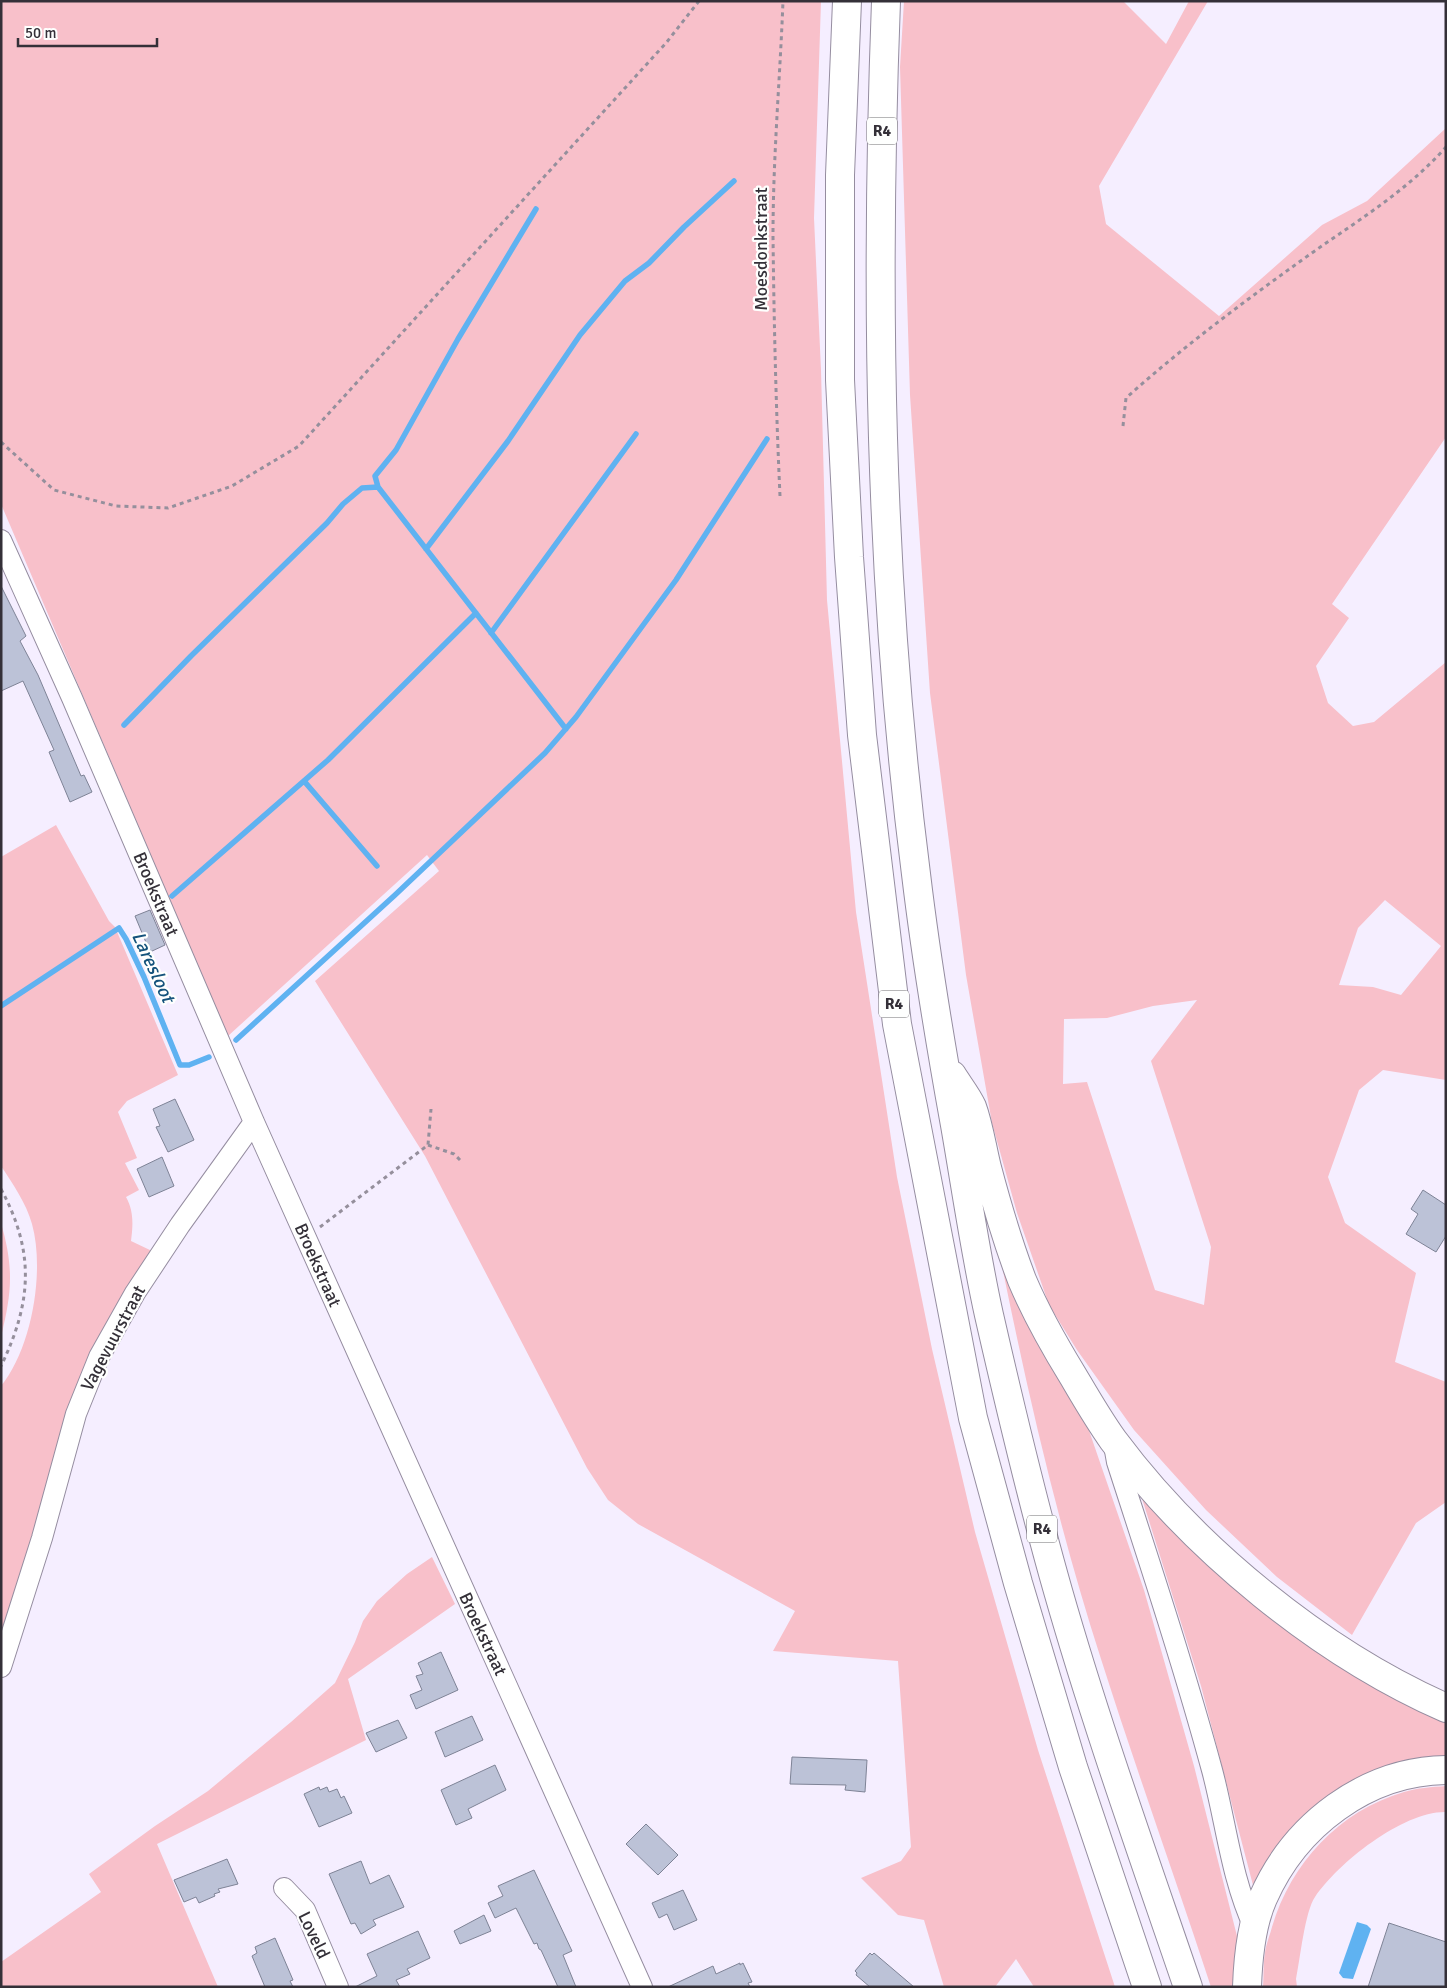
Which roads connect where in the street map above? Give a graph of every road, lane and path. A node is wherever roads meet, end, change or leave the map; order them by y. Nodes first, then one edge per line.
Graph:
1 (699, 1) edge
2 (783, 1) edge
3 (847, 1) edge
4 (886, 1) edge
5 (1446, 147) edge
6 (1123, 426) dead end
7 (1, 442) edge
8 (780, 496) dead end
9 (1, 540) edge
10 (943, 1060) junction
11 (431, 1109) dead end
12 (254, 1122) junction
13 (428, 1145) junction
14 (461, 1160) dead end
15 (1, 1189) edge
16 (306, 1238) junction
17 (1, 1366) edge
18 (1112, 1439) junction
19 (1, 1667) edge
20 (1446, 1708) edge
21 (1446, 1770) edge
22 (284, 1888) dead end
23 (1254, 1928) junction
24 (338, 1987) edge
25 (642, 1987) edge
26 (1147, 1987) edge
27 (1188, 1987) edge
28 (1247, 1987) edge

1 - 7 path
2 - 8 path, Moesdonkstraat
3 - 26 highway, R4
4 - 10 highway, R4
5 - 6 path
9 - 12 street, Broekstraat
10 - 18 highway
10 - 27 highway, R4
11 - 13 path
12 - 16 street, Broekstraat
12 - 19 street, Vagevuurstraat
13 - 14 path
13 - 16 path
15 - 17 path
16 - 25 street, Broekstraat
18 - 20 highway
18 - 23 street
21 - 23 highway
22 - 24 street, Loveld
23 - 28 highway

